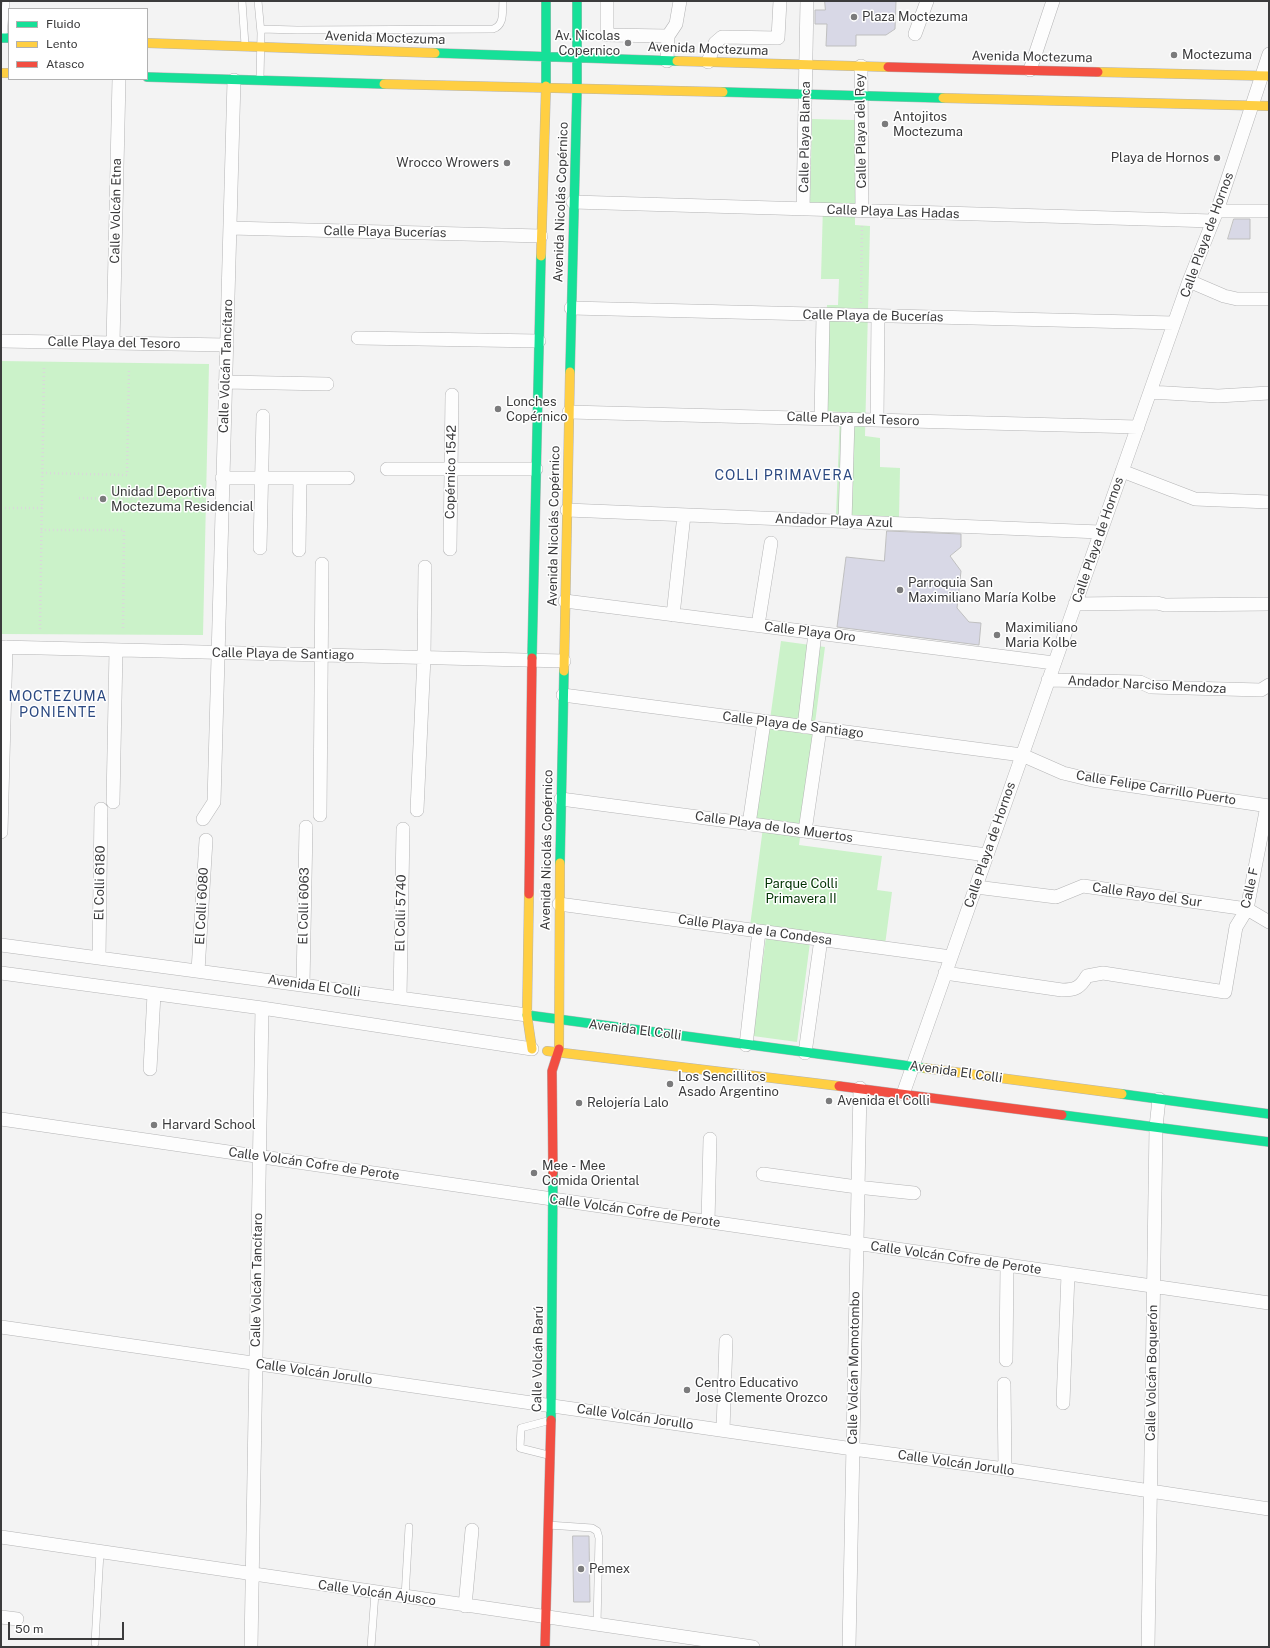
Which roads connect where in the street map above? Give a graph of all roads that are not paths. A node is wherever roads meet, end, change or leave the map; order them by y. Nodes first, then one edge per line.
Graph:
1 (6, 1) edge
2 (242, 1) edge
3 (258, 1) edge
4 (503, 1) edge
5 (546, 1) edge
6 (577, 1) edge
7 (607, 1) edge
8 (680, 1) edge
9 (780, 1) edge
10 (807, 1) edge
11 (927, 1) edge
12 (1053, 1) edge
13 (261, 29) junction
14 (915, 34) dead end
15 (668, 36) junction
16 (4, 38) edge
17 (148, 43) edge
18 (245, 46) junction
19 (261, 47) junction
20 (1269, 54) edge
21 (545, 57) junction
22 (576, 58) junction
23 (667, 61) junction
24 (708, 62) junction
25 (806, 65) junction
26 (861, 66) junction
27 (1030, 70) junction
28 (1265, 76) edge
29 (148, 77) edge
30 (118, 80) edge
31 (234, 80) junction
32 (260, 81) junction
33 (546, 89) junction
34 (578, 90) junction
35 (806, 94) junction
36 (861, 95) junction
37 (1253, 106) junction
38 (1269, 106) edge
39 (573, 202) junction
40 (803, 209) junction
41 (862, 211) junction
42 (1269, 211) edge
43 (1215, 216) junction
44 (230, 228) junction
45 (541, 236) junction
46 (1189, 281) junction
47 (1269, 299) edge
48 (571, 308) junction
49 (823, 315) junction
50 (878, 316) junction
51 (1174, 323) junction
52 (358, 338) dead end
53 (1, 341) edge
54 (539, 341) junction
55 (113, 343) junction
56 (227, 345) junction
57 (225, 382) junction
58 (327, 384) dead end
59 (1150, 392) junction
60 (1269, 393) edge
61 (452, 395) dead end
62 (569, 412) junction
63 (263, 416) dead end
64 (821, 419) junction
65 (848, 419) junction
66 (877, 420) junction
67 (1138, 427) junction
68 (387, 469) dead end
69 (451, 469) junction
70 (536, 469) junction
71 (1122, 470) junction
72 (222, 478) junction
73 (262, 478) junction
74 (300, 478) junction
75 (348, 478) dead end
76 (1269, 502) edge
77 (567, 510) junction
78 (684, 515) junction
79 (845, 522) junction
80 (1100, 532) junction
81 (771, 543) dead end
82 (260, 548) dead end
83 (450, 549) dead end
84 (299, 550) dead end
85 (322, 564) dead end
86 (425, 567) dead end
87 (565, 601) junction
88 (1075, 604) junction
89 (1269, 604) edge
90 (673, 615) junction
91 (758, 626) junction
92 (815, 633) junction
93 (3, 647) edge
94 (116, 650) junction
95 (217, 652) junction
96 (321, 655) junction
97 (424, 657) junction
98 (532, 660) junction
99 (564, 661) junction
100 (1054, 663) junction
101 (1048, 680) junction
102 (1269, 685) edge
103 (563, 695) junction
104 (764, 722) junction
105 (804, 727) junction
106 (820, 729) junction
107 (1022, 755) junction
108 (561, 799) junction
109 (113, 802) dead end
110 (1268, 806) edge
111 (101, 809) dead end
112 (417, 810) dead end
113 (320, 815) dead end
114 (203, 819) dead end
115 (749, 824) junction
116 (306, 827) dead end
117 (403, 829) dead end
118 (805, 831) junction
119 (1, 832) edge
120 (206, 840) dead end
121 (987, 855) junction
122 (976, 887) junction
123 (559, 904) junction
124 (1247, 909) junction
125 (1269, 922) edge
126 (759, 931) junction
127 (821, 939) junction
128 (1, 945) edge
129 (951, 957) junction
130 (99, 958) junction
131 (198, 971) junction
132 (1, 973) edge
133 (946, 974) junction
134 (303, 985) junction
135 (154, 994) junction
136 (400, 998) junction
137 (262, 1008) junction
138 (527, 1015) junction
139 (558, 1020) junction
140 (746, 1045) junction
141 (534, 1052) junction
142 (559, 1052) junction
143 (805, 1053) junction
144 (913, 1066) junction
145 (150, 1069) dead end
146 (860, 1088) junction
147 (903, 1094) junction
148 (1159, 1099) junction
149 (1269, 1114) edge
150 (1, 1119) edge
151 (1156, 1127) junction
152 (710, 1139) dead end
153 (1269, 1142) edge
154 (259, 1156) junction
155 (763, 1174) dead end
156 (858, 1187) junction
157 (914, 1192) dead end
158 (553, 1199) junction
159 (708, 1222) junction
160 (857, 1243) junction
161 (1007, 1265) junction
162 (1068, 1274) junction
163 (1154, 1286) junction
164 (1269, 1303) edge
165 (1, 1327) edge
166 (726, 1341) dead end
167 (1006, 1360) dead end
168 (256, 1363) junction
169 (1004, 1384) dead end
170 (1063, 1403) dead end
171 (551, 1405) junction
172 (551, 1420) junction
173 (723, 1430) junction
174 (853, 1449) junction
175 (550, 1456) junction
176 (1005, 1469) junction
177 (1150, 1492) junction
178 (1269, 1509) edge
179 (548, 1526) junction
180 (409, 1527) dead end
181 (472, 1530) dead end
182 (1, 1537) edge
183 (100, 1552) junction
184 (253, 1575) junction
185 (375, 1593) junction
186 (405, 1597) junction
187 (465, 1606) junction
188 (1, 1617) edge
189 (546, 1618) junction
190 (17, 1619) dead end
191 (597, 1625) junction
192 (95, 1644) dead end
193 (251, 1647) edge
194 (371, 1647) edge
195 (545, 1647) edge
196 (753, 1647) edge
197 (849, 1647) edge
198 (1148, 1647) edge

1 - 16 lane
2 - 18 lane
3 - 13 lane
4 - 13 lane
5 - 21 street, Avenida Nicolás Copérnico
6 - 22 street, Avenida Nicolás Copérnico
7 - 15 street
8 - 15 street
9 - 24 street
10 - 25 street, Calle Playa Blanca
11 - 14 street
12 - 27 street
13 - 19 lane
15 - 23 street
17 - 18 street, Avenida Moctezuma
18 - 19 street, Avenida Moctezuma
19 - 21 street, Avenida Moctezuma
19 - 32 lane
20 - 28 street, Calle Playa de Hornos
21 - 22 street, Avenida Moctezuma
21 - 33 street, Avenida Nicolás Copérnico
22 - 23 street, Avenida Moctezuma
22 - 34 street, Avenida Nicolás Copérnico
23 - 24 street, Avenida Moctezuma
24 - 25 street, Avenida Moctezuma
25 - 26 street, Avenida Moctezuma
25 - 35 street, Calle Playa Blanca
26 - 27 street, Avenida Moctezuma
26 - 36 street, Calle Playa del Rey
27 - 28 street, Avenida Moctezuma
28 - 37 street, Calle Playa de Hornos
29 - 31 street
30 - 55 street, Calle Volcán Etna
31 - 32 street
31 - 44 street, Calle Volcán Tancítaro
32 - 33 street
33 - 34 street
33 - 45 street, Avenida Nicolás Copérnico
34 - 35 street
34 - 39 street, Avenida Nicolás Copérnico
35 - 36 street
35 - 40 street, Calle Playa Blanca
36 - 37 street
36 - 41 street, Calle Playa del Rey
37 - 38 street
37 - 43 street, Calle Playa de Hornos
39 - 40 street, Calle Playa Las Hadas
39 - 48 street, Avenida Nicolás Copérnico
40 - 41 street, Calle Playa Las Hadas
41 - 43 street, Calle Playa Las Hadas
42 - 43 street, Calle Playa Las Hadas
43 - 46 street, Calle Playa de Hornos
44 - 45 street, Calle Playa Bucerías
44 - 56 street, Calle Volcán Tancítaro
45 - 54 street, Avenida Nicolás Copérnico
46 - 47 street
46 - 51 street, Calle Playa de Hornos
48 - 49 street, Calle Playa de Bucerías
48 - 62 street, Avenida Nicolás Copérnico
49 - 50 street, Calle Playa de Bucerías
49 - 64 street
50 - 51 street, Calle Playa de Bucerías
50 - 66 street
51 - 59 street, Calle Playa de Hornos
52 - 54 street
53 - 55 street, Calle Playa del Tesoro
54 - 70 street, Avenida Nicolás Copérnico
55 - 56 street, Calle Playa del Tesoro
56 - 57 street, Calle Volcán Tancítaro
57 - 58 street
57 - 72 street, Calle Volcán Tancítaro
59 - 60 street
59 - 67 street, Calle Playa de Hornos
61 - 69 street, Copérnico 1542
62 - 64 street, Calle Playa del Tesoro
62 - 77 street, Avenida Nicolás Copérnico
63 - 73 street
64 - 65 street, Calle Playa del Tesoro
65 - 66 street, Calle Playa del Tesoro
65 - 79 street
66 - 67 street, Calle Playa del Tesoro
67 - 71 street, Calle Playa de Hornos
68 - 69 street
69 - 70 street
69 - 83 street, Copérnico 1542
70 - 98 street, Avenida Nicolás Copérnico
71 - 76 street
71 - 80 street, Calle Playa de Hornos
72 - 73 street
72 - 95 street, Calle Volcán Tancítaro
73 - 74 street
73 - 82 street
74 - 75 street
74 - 84 street
77 - 78 street, Andador Playa Azul
77 - 87 street, Avenida Nicolás Copérnico
78 - 79 street, Andador Playa Azul
78 - 90 street
79 - 80 street, Andador Playa Azul
80 - 88 street, Calle Playa de Hornos
81 - 91 street
85 - 96 street
86 - 97 street
87 - 90 street, Calle Playa Oro
87 - 99 street, Avenida Nicolás Copérnico
88 - 89 street
88 - 100 street, Calle Playa de Hornos
90 - 91 street, Calle Playa Oro
91 - 92 street, Calle Playa Oro
92 - 100 street, Calle Playa Oro
92 - 105 street
93 - 94 street, Calle Playa de Santiago
93 - 119 street
94 - 95 street, Calle Playa de Santiago
94 - 109 street
95 - 96 street, Calle Playa de Santiago
95 - 114 street, Calle Volcán Tancítaro
96 - 97 street, Calle Playa de Santiago
96 - 113 street
97 - 98 street, Calle Playa de Santiago
97 - 112 street
98 - 99 street, Calle Playa de Santiago
98 - 138 street, Avenida Nicolás Copérnico
99 - 103 street, Avenida Nicolás Copérnico
100 - 101 street, Calle Playa de Hornos
101 - 102 street, Andador Narciso Mendoza
101 - 107 street, Calle Playa de Hornos
103 - 104 street, Calle Playa de Santiago
103 - 108 street, Avenida Nicolás Copérnico
104 - 105 street, Calle Playa de Santiago
104 - 115 street
105 - 106 street, Calle Playa de Santiago
106 - 107 street, Calle Playa de Santiago
106 - 118 street
107 - 110 street, Calle Felipe Carrillo Puerto
107 - 121 street, Calle Playa de Hornos
108 - 115 street, Calle Playa de los Muertos
108 - 123 street, Avenida Nicolás Copérnico
110 - 124 street, Calle F
111 - 130 street, El Colli 6180
115 - 118 street, Calle Playa de los Muertos
116 - 134 street, El Colli 6063
117 - 136 street, El Colli 5740
118 - 121 street, Calle Playa de los Muertos
120 - 131 street, El Colli 6080
121 - 122 street, Calle Playa de Hornos
122 - 124 street, Calle Rayo del Sur
122 - 129 street, Calle Playa de Hornos
123 - 126 street, Calle Playa de la Condesa
123 - 139 street, Avenida Nicolás Copérnico
124 - 125 street, Calle Rayo del Sur
124 - 133 street, Calle F
126 - 127 street, Calle Playa de la Condesa
126 - 140 street
127 - 129 street, Calle Playa de la Condesa
127 - 143 street
128 - 130 street, Avenida El Colli
129 - 133 street, Calle Playa de Hornos
130 - 131 street, Avenida El Colli
131 - 134 street, Avenida El Colli
132 - 135 street
133 - 144 street, Calle Playa de Hornos
134 - 136 street, Avenida El Colli
135 - 137 street
135 - 145 street
136 - 138 street, Avenida El Colli
137 - 141 street
137 - 154 street, Calle Volcán Tancítaro
138 - 139 street, Avenida El Colli
138 - 141 street, Avenida Nicolás Copérnico
139 - 140 street, Avenida El Colli
139 - 142 street, Avenida Nicolás Copérnico
140 - 143 street, Avenida El Colli
141 - 142 street
142 - 146 street
142 - 158 street, Calle Volcán Barú
143 - 144 street, Avenida El Colli
144 - 147 street, Calle Playa de Hornos
144 - 148 street, Avenida El Colli
146 - 147 street
146 - 156 street, Calle Volcán Momotombo
147 - 151 street
148 - 149 street, Avenida El Colli
148 - 151 street, Calle Volcán Boquerón
150 - 154 street, Calle Volcán Cofre de Perote
151 - 153 street
151 - 163 street, Calle Volcán Boquerón
152 - 159 street
154 - 158 street, Calle Volcán Cofre de Perote
154 - 168 street, Calle Volcán Tancítaro
155 - 156 street
156 - 157 street
156 - 160 street, Calle Volcán Momotombo
158 - 159 street, Calle Volcán Cofre de Perote
158 - 171 street, Calle Volcán Barú
159 - 160 street, Calle Volcán Cofre de Perote
160 - 161 street, Calle Volcán Cofre de Perote
160 - 174 street, Calle Volcán Momotombo
161 - 162 street, Calle Volcán Cofre de Perote
161 - 167 street
162 - 163 street, Calle Volcán Cofre de Perote
162 - 170 street
163 - 164 street, Calle Volcán Cofre de Perote
163 - 177 street, Calle Volcán Boquerón
165 - 168 street, Calle Volcán Jorullo
166 - 173 street
168 - 171 street, Calle Volcán Jorullo
168 - 184 street, Calle Volcán Tancítaro
169 - 176 street
171 - 172 street, Calle Volcán Barú
171 - 173 street, Calle Volcán Jorullo
172 - 175 street, Calle Volcán Barú
172 - 175 lane
173 - 174 street, Calle Volcán Jorullo
174 - 176 street, Calle Volcán Jorullo
174 - 197 street, Calle Volcán Momotombo
175 - 179 street, Calle Volcán Barú
176 - 177 street, Calle Volcán Jorullo
177 - 178 street, Calle Volcán Jorullo
177 - 198 street, Calle Volcán Boquerón
179 - 189 street, Calle Volcán Barú
179 - 191 lane
180 - 186 lane
181 - 187 street
182 - 183 street, Calle Volcán Ajusco
183 - 184 street, Calle Volcán Ajusco
183 - 192 lane
184 - 185 street, Calle Volcán Ajusco
184 - 193 street, Calle Volcán Tancítaro
185 - 186 street, Calle Volcán Ajusco
185 - 194 lane
186 - 187 street, Calle Volcán Ajusco
187 - 189 street, Calle Volcán Ajusco
188 - 190 street
189 - 191 street, Calle Volcán Ajusco
189 - 195 street, Calle Volcán Barú
191 - 196 street, Calle Volcán Ajusco

